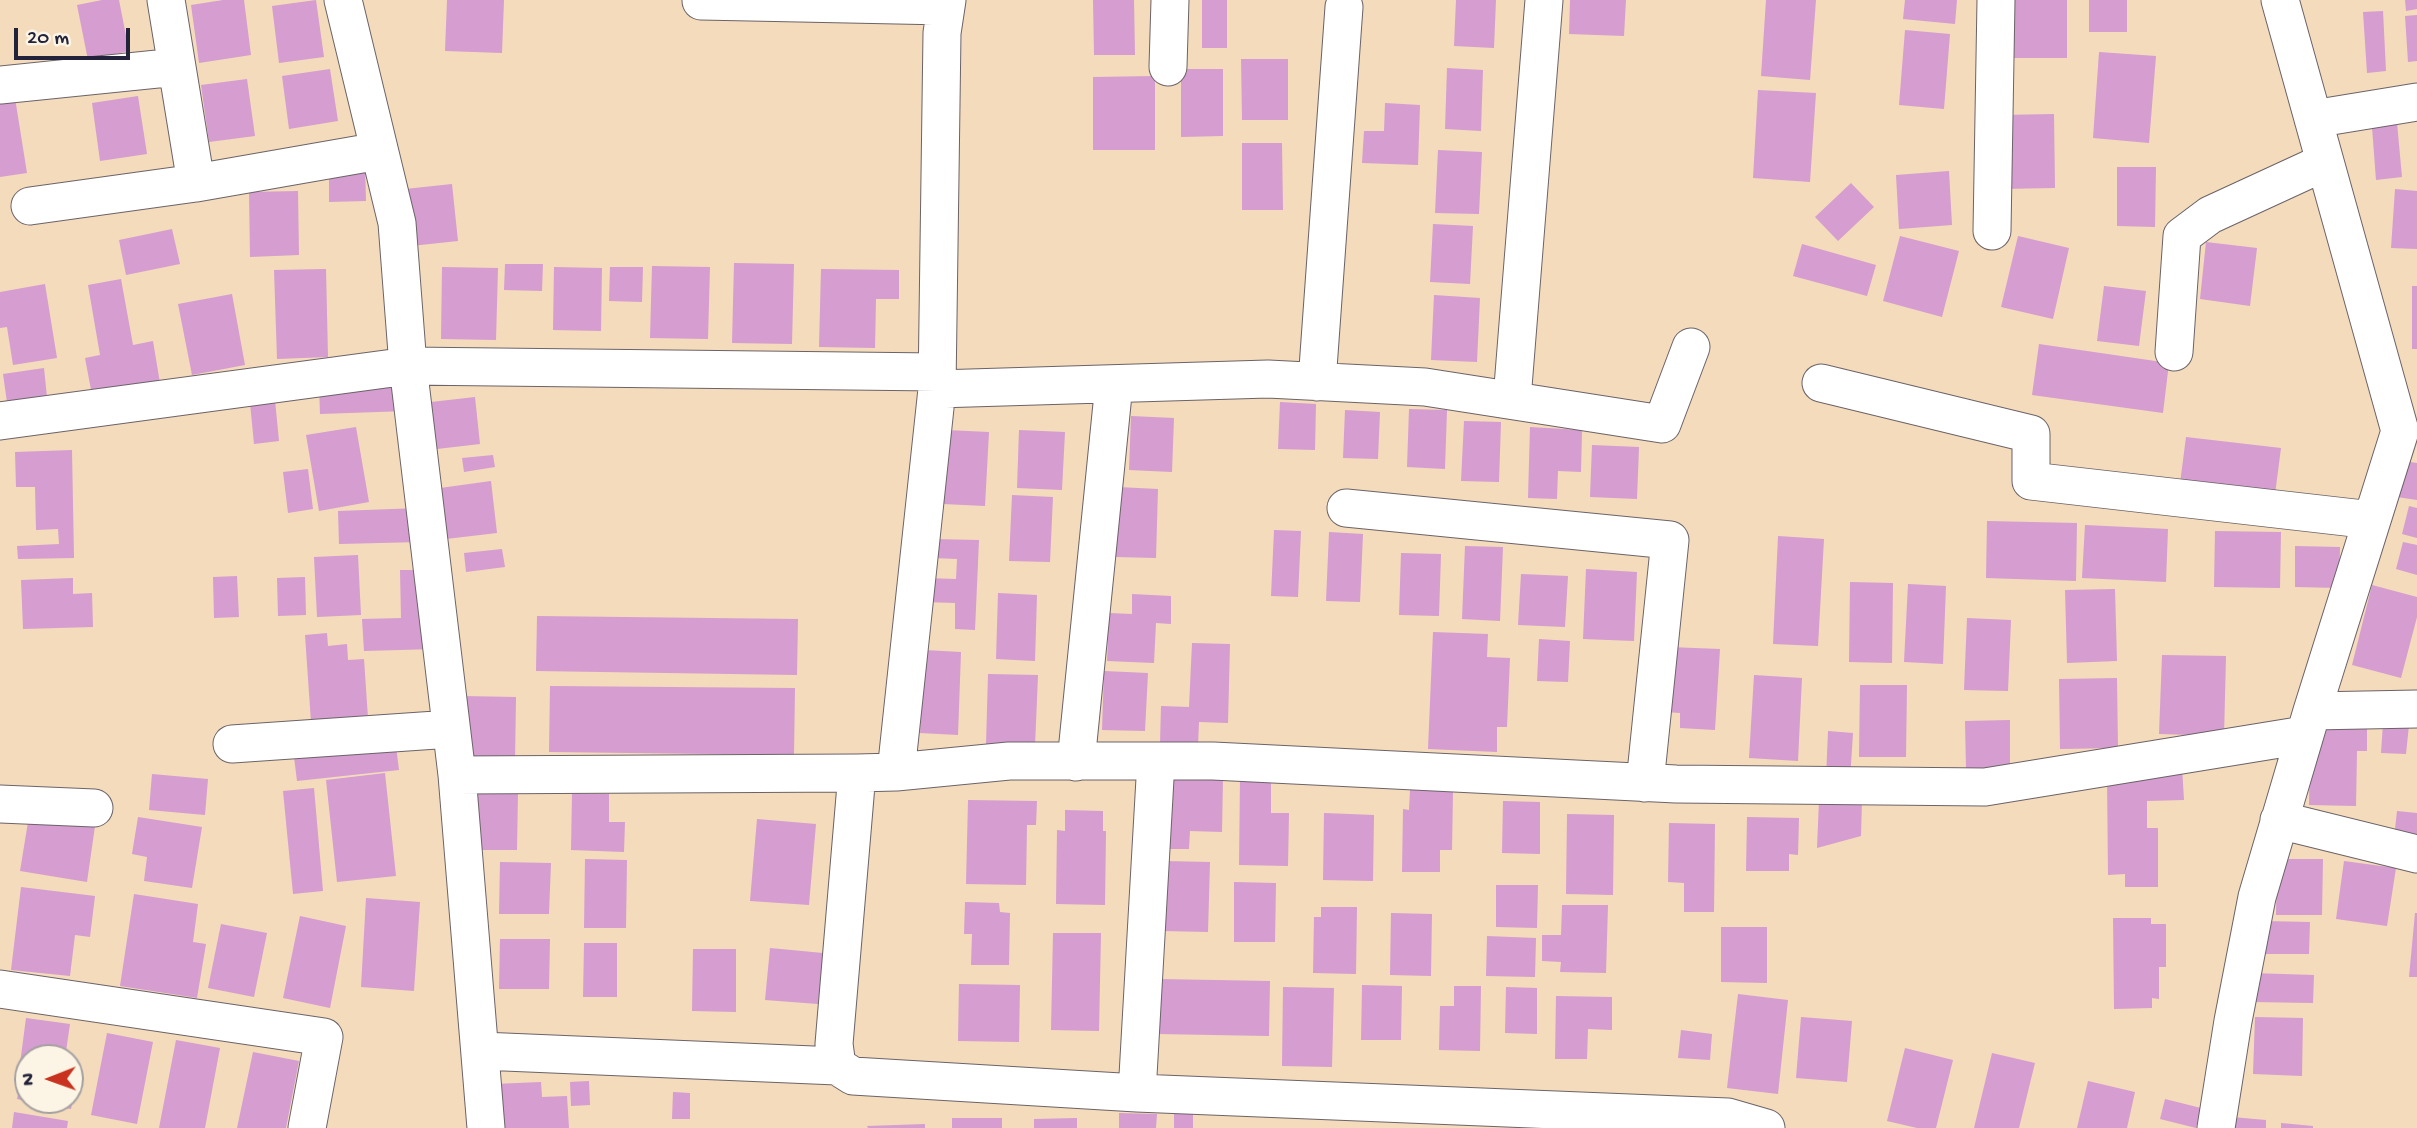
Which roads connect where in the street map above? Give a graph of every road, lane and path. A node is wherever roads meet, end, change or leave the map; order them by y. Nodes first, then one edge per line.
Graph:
1 (166, 0) edge
2 (343, 0) edge
3 (1170, 0) edge
4 (1544, 0) edge
5 (1996, 0) edge
6 (2280, 0) edge
7 (701, 1) edge
8 (946, 3) edge
9 (1344, 7) dead end
10 (177, 67) junction
11 (1168, 67) dead end
12 (0, 85) edge
13 (2417, 102) edge
14 (2313, 120) junction
15 (379, 150) junction
16 (2325, 162) junction
17 (196, 183) junction
18 (30, 206) dead end
19 (1992, 231) dead end
20 (1691, 347) dead end
21 (2174, 352) dead end
22 (408, 366) junction
23 (937, 380) junction
24 (1317, 382) junction
25 (1821, 383) dead end
26 (1114, 384) junction
27 (1512, 400) junction
28 (0, 421) edge
29 (2409, 431) edge
30 (1346, 508) dead end
31 (2372, 520) junction
32 (2417, 709) edge
33 (2308, 723) junction
34 (452, 729) junction
35 (232, 744) dead end
36 (1156, 761) junction
37 (1076, 762) junction
38 (896, 772) junction
39 (857, 774) junction
40 (457, 775) junction
41 (1645, 783) junction
42 (0, 804) edge
43 (94, 808) dead end
44 (2279, 820) junction
45 (2417, 854) edge
46 (0, 989) edge
47 (481, 1051) junction
48 (837, 1066) junction
49 (1137, 1093) junction
50 (307, 1128) edge
51 (486, 1128) edge
52 (1766, 1128) edge
53 (2216, 1128) edge

1 - 10 street
2 - 15 street
3 - 11 street
4 - 27 street
5 - 19 street
6 - 14 street
7 - 8 street
8 - 23 street
9 - 24 street
10 - 12 street
10 - 17 street
13 - 14 street
14 - 16 street
15 - 17 street
15 - 22 street
16 - 21 street
16 - 29 street
17 - 18 street
20 - 27 street
22 - 23 street
22 - 28 street
22 - 34 street
23 - 26 street
23 - 38 street
24 - 26 street
24 - 27 street
25 - 31 street
26 - 37 street
29 - 31 street
30 - 41 street
31 - 33 street
32 - 33 street
33 - 41 street
33 - 44 street
34 - 35 street
34 - 40 street
36 - 37 street
36 - 41 street
36 - 49 street
37 - 38 street
38 - 39 street
39 - 40 street
39 - 48 street
40 - 47 street
42 - 43 street
44 - 45 street
44 - 53 street
46 - 50 street
47 - 48 street
47 - 51 street
48 - 49 street
49 - 52 street

